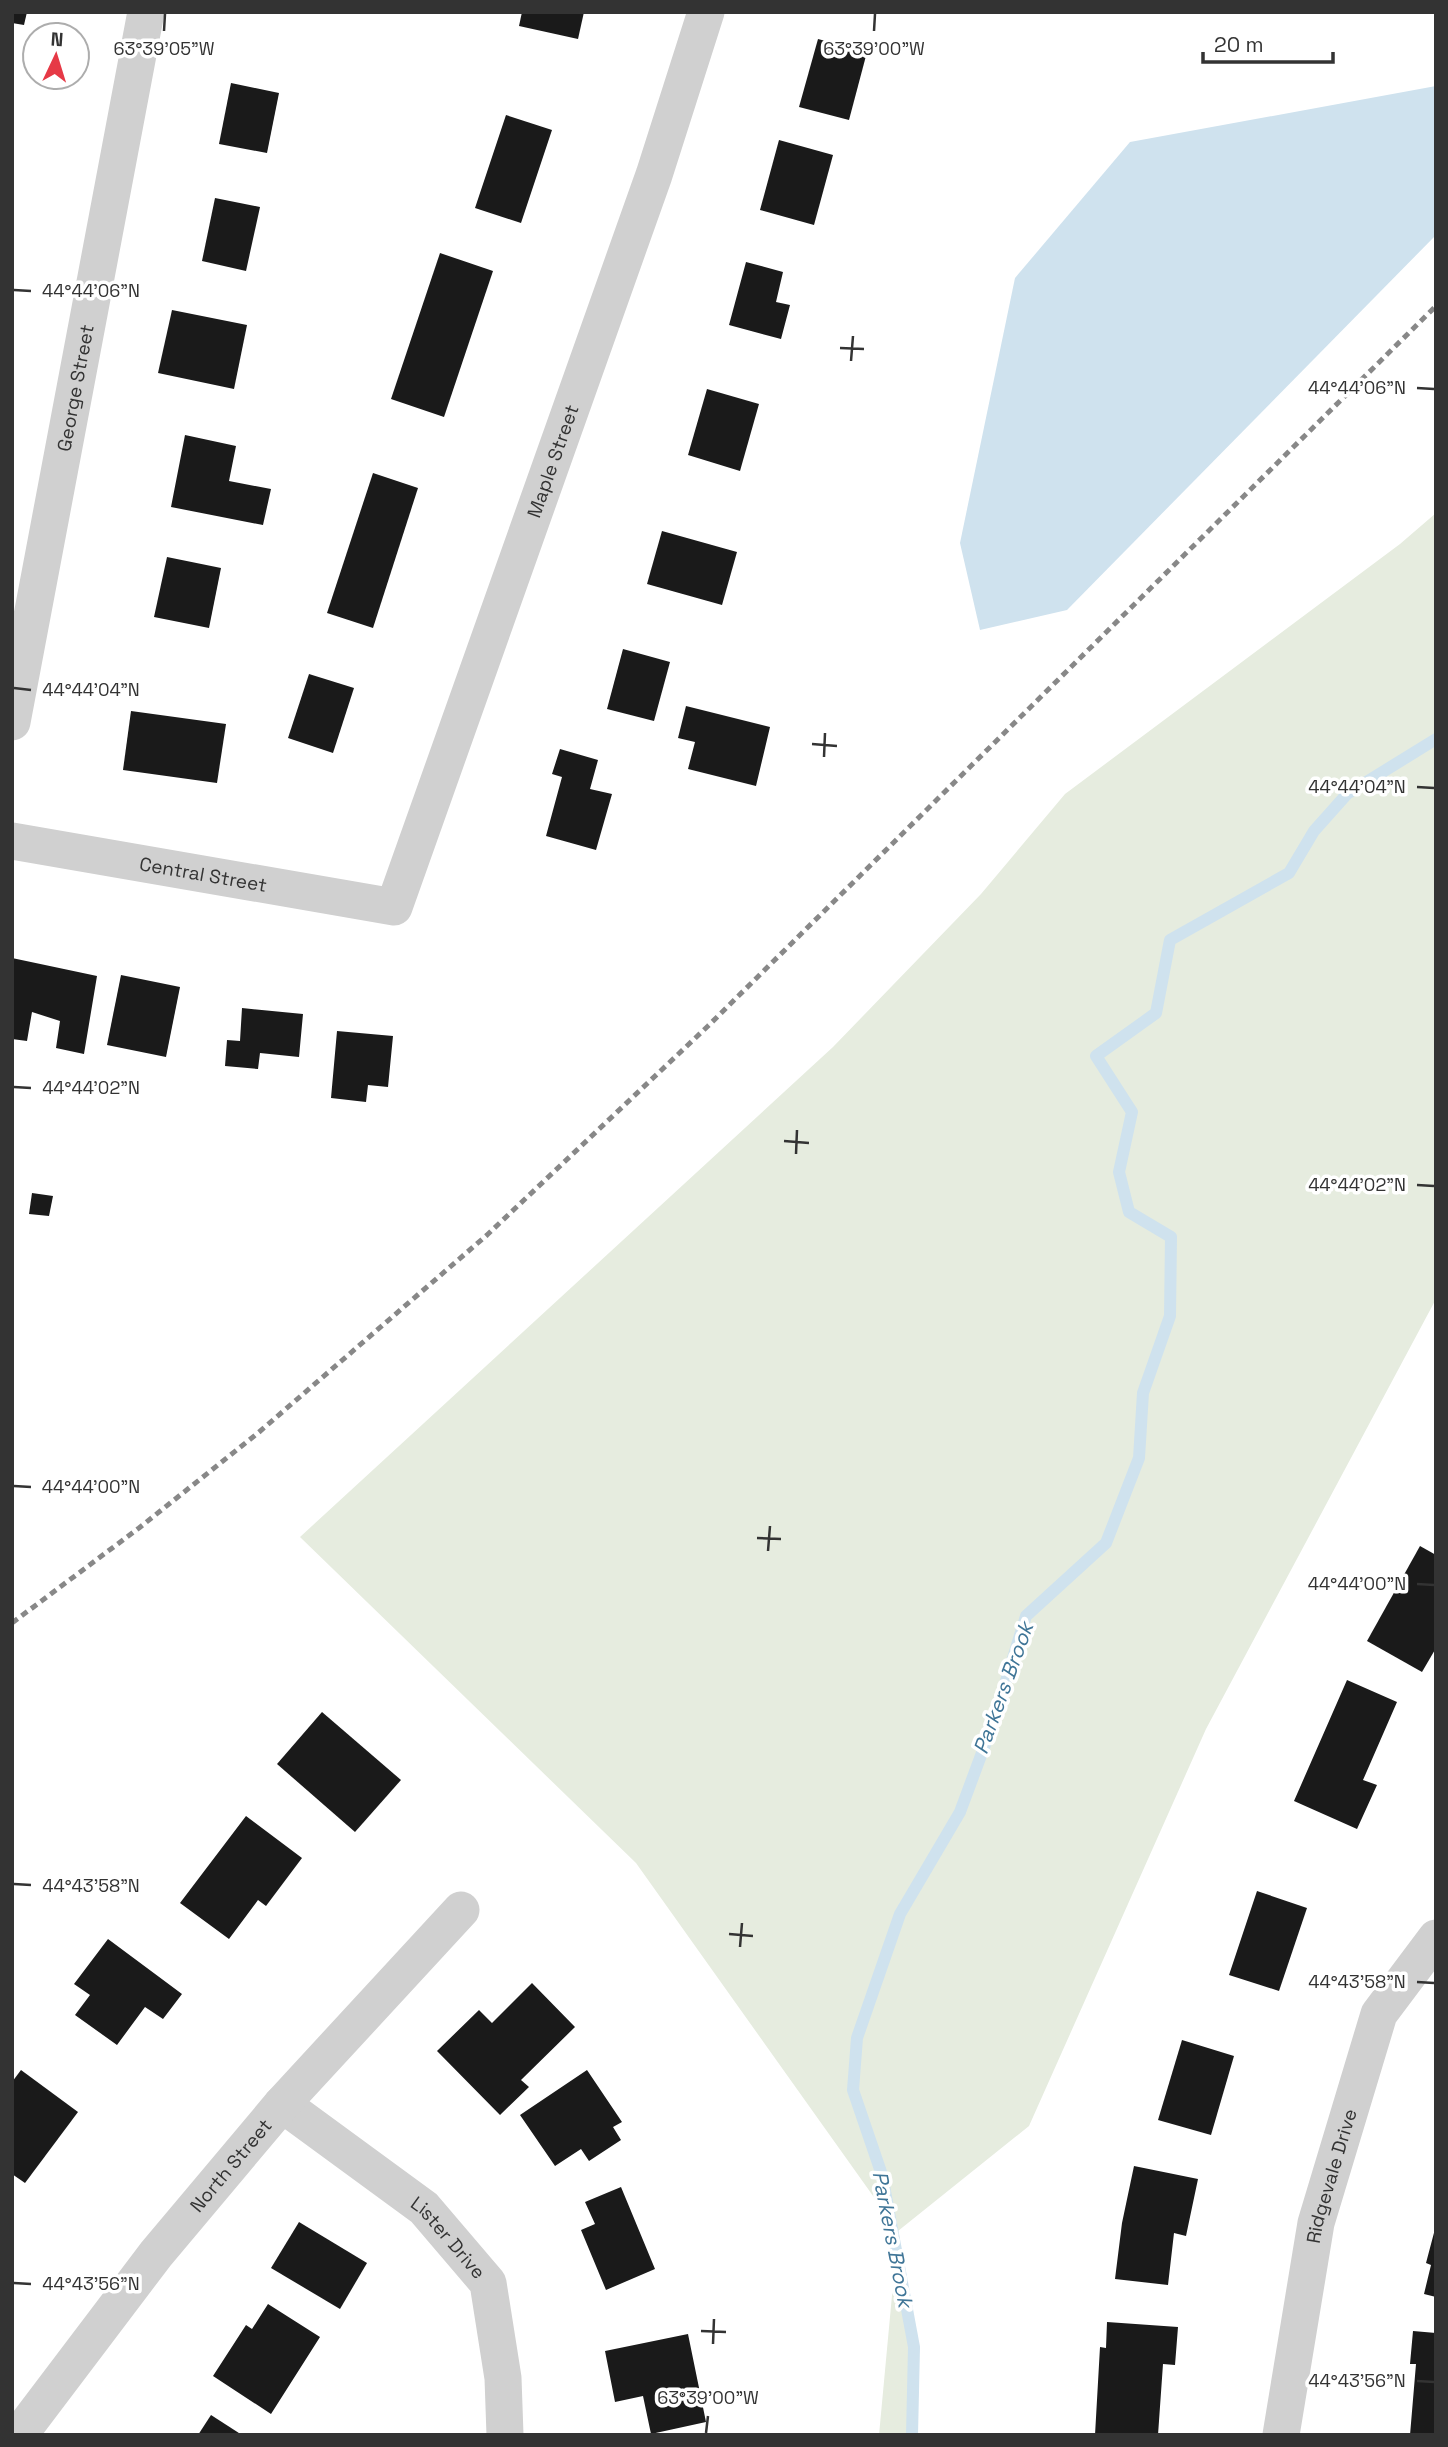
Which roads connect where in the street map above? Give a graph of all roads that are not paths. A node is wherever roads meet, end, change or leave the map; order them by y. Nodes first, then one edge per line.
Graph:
1 (146, 12) edge
2 (706, 12) edge
3 (12, 722) edge
4 (12, 841) edge
5 (394, 907) joint
6 (461, 1910) dead end
7 (1436, 1938) edge
8 (282, 2104) junction
9 (19, 2435) edge
10 (505, 2435) edge
11 (1281, 2435) edge

1 - 3 street, George Street
2 - 5 street, Maple Street
4 - 5 street, Central Street
6 - 8 street, North Street
7 - 11 street, Ridgevale Drive
8 - 9 street, North Street
8 - 10 street, Lister Drive

